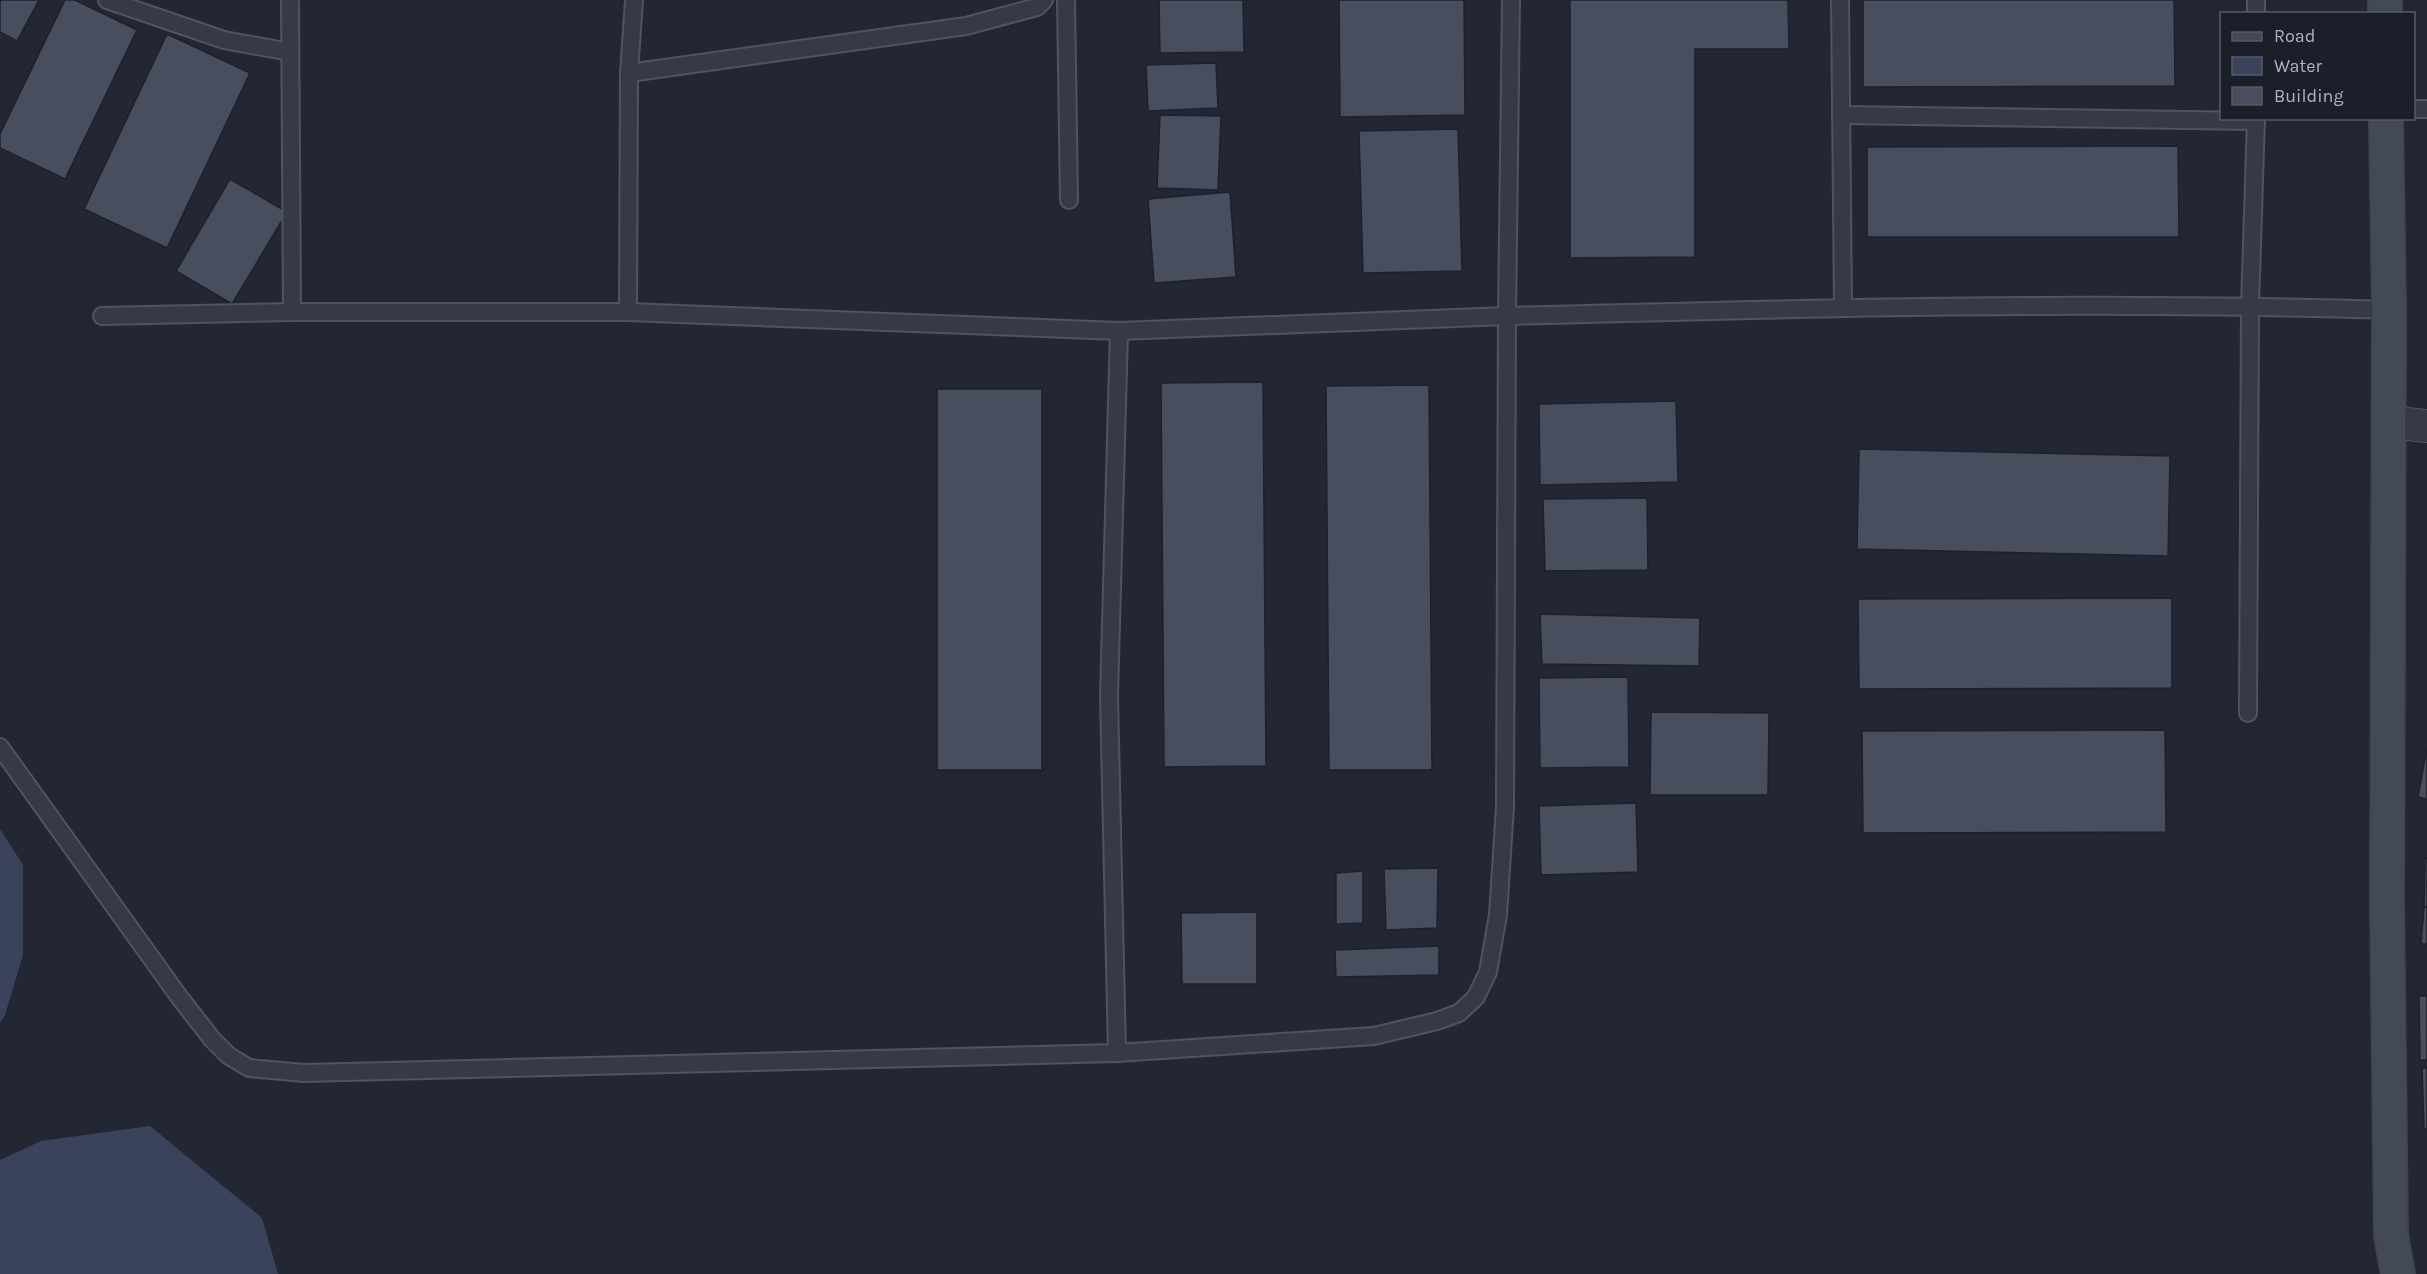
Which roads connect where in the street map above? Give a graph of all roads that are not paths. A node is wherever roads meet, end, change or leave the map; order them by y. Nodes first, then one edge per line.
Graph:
1 (107, 0) edge
2 (290, 0) edge
3 (634, 0) edge
4 (1044, 0) edge
5 (1066, 0) edge
6 (1511, 0) edge
7 (1840, 0) edge
8 (290, 52) junction
9 (629, 73) junction
10 (1841, 115) junction
11 (2220, 120) edge
12 (2256, 120) edge
13 (2386, 120) edge
14 (1069, 200) dead end
15 (1843, 306) junction
16 (2250, 307) junction
17 (2389, 310) junction
18 (292, 312) junction
19 (628, 312) junction
20 (102, 316) dead end
21 (1507, 316) junction
22 (1119, 331) junction
23 (2389, 423) junction
24 (2427, 426) edge
25 (2248, 713) dead end
26 (0, 747) edge
27 (1117, 1053) junction
28 (2398, 1274) edge

1 - 8 lane
2 - 8 lane
3 - 9 lane
4 - 9 lane
5 - 14 lane
6 - 21 lane
7 - 10 lane
8 - 18 lane
9 - 19 lane
10 - 11 lane
10 - 15 lane
12 - 16 lane
13 - 17 street
15 - 16 lane
15 - 21 lane
16 - 17 lane
16 - 25 lane
17 - 23 street
18 - 19 lane
18 - 20 lane
19 - 22 lane
21 - 22 lane
21 - 27 lane
22 - 27 lane
23 - 24 street
23 - 28 street
26 - 27 lane

